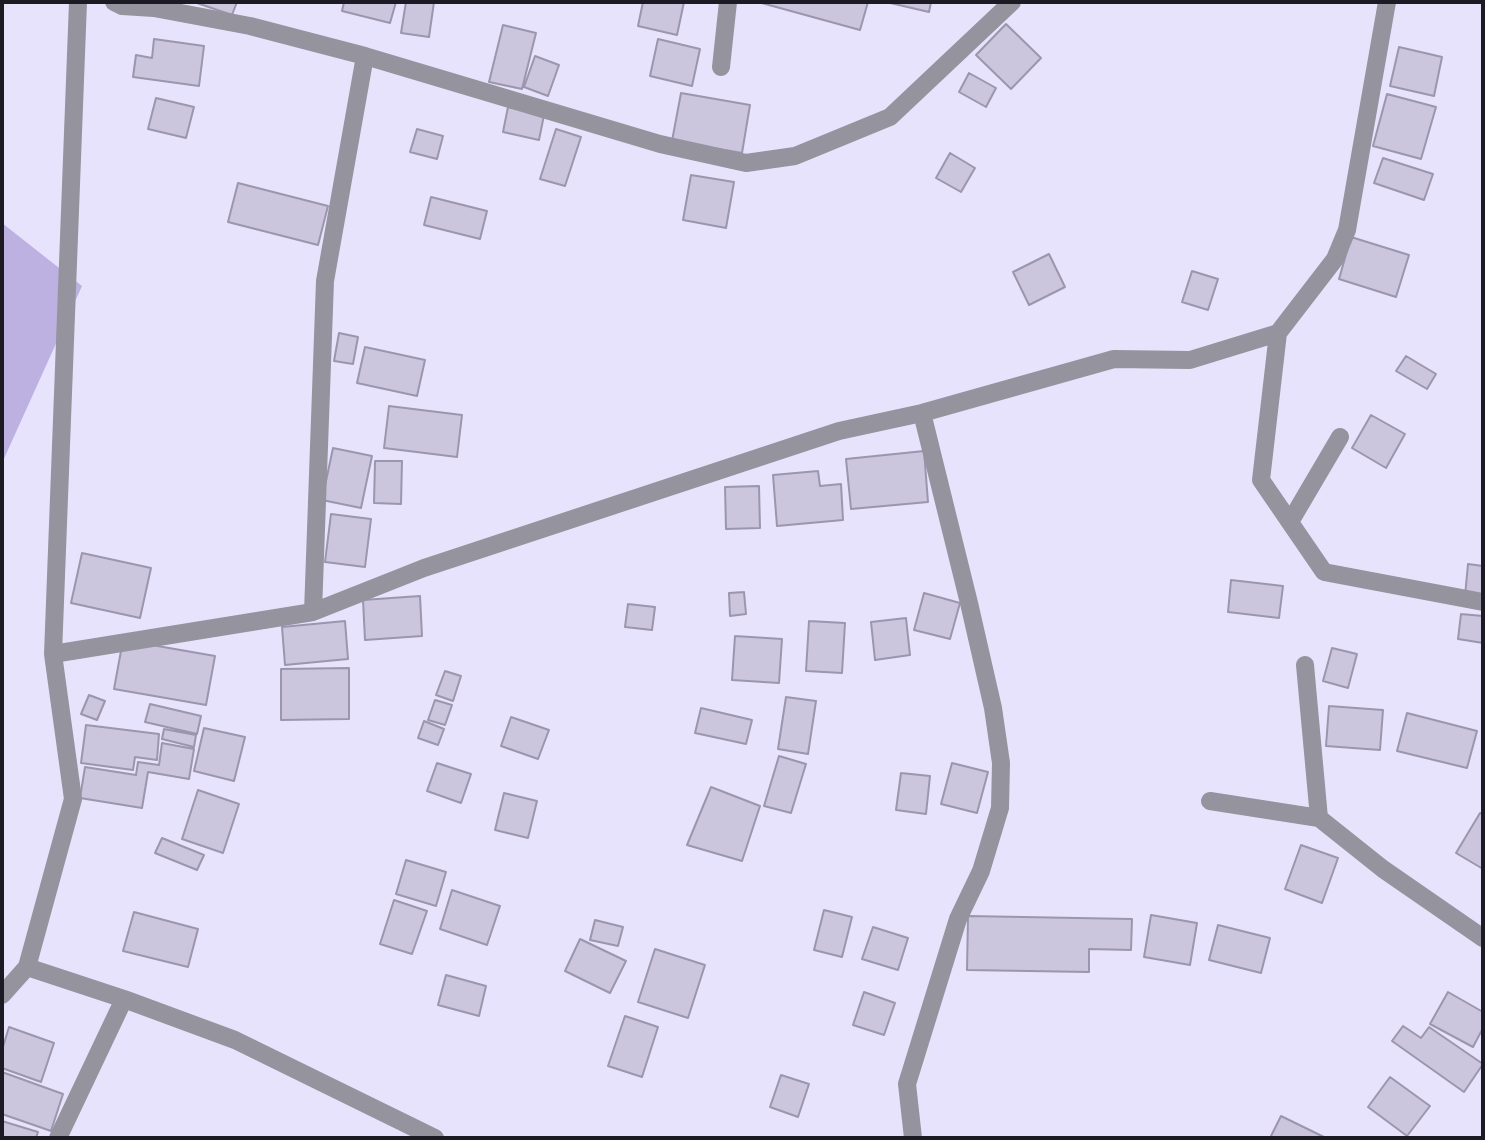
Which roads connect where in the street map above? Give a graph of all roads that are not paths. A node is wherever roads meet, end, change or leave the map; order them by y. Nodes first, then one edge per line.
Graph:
1 (78, 2) edge
2 (114, 2) edge
3 (728, 2) edge
4 (1012, 2) edge
5 (1387, 2) edge
6 (156, 5) edge
7 (365, 56) junction
8 (720, 67) dead end
9 (1278, 333) junction
10 (922, 413) junction
11 (1340, 437) dead end
12 (1290, 522) junction
13 (1483, 601) edge
14 (313, 612) junction
15 (53, 654) junction
16 (1305, 665) dead end
17 (1210, 801) dead end
18 (1320, 818) junction
19 (1483, 938) edge
20 (27, 967) junction
21 (2, 995) edge
22 (124, 999) junction
23 (58, 1138) edge
24 (435, 1138) edge
25 (913, 1138) edge

1 - 15 street
2 - 6 street
3 - 8 street
4 - 7 street
5 - 9 street
6 - 7 street
7 - 14 street
9 - 10 street
9 - 12 street
10 - 14 street
10 - 25 street
11 - 12 street
12 - 13 street
14 - 15 street
15 - 20 street
16 - 18 street
17 - 18 street
18 - 19 street
20 - 21 street
20 - 22 street
22 - 23 street
22 - 24 street

